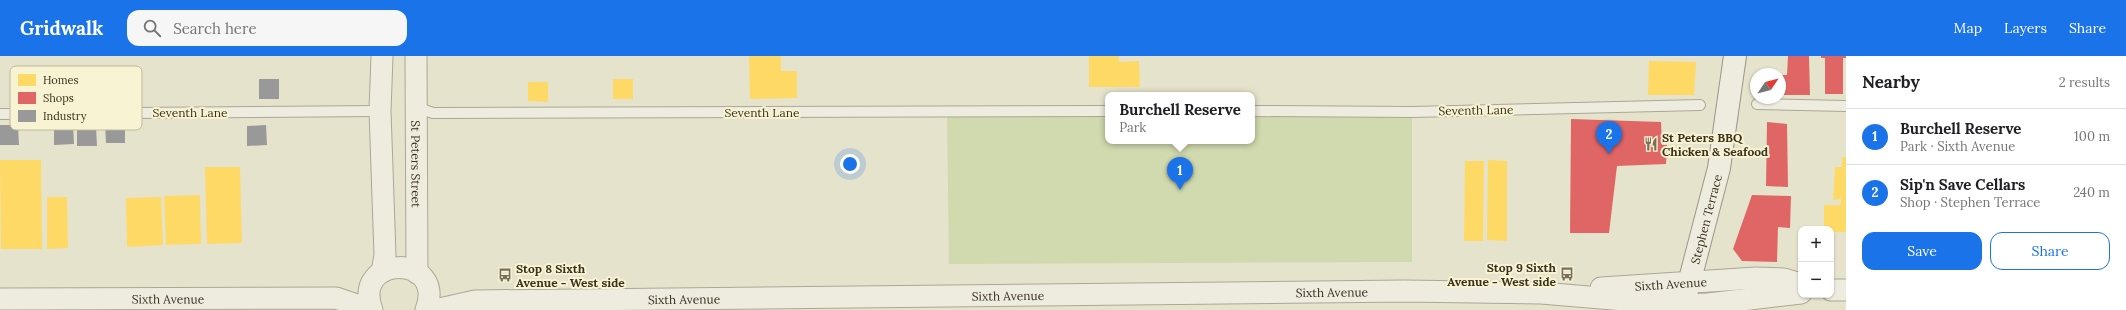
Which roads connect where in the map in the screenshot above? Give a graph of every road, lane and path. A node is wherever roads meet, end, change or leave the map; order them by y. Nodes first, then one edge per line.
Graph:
1 (382, 56) edge
2 (416, 56) edge
3 (1735, 56) edge
4 (1700, 104) dead end
5 (1757, 104) dead end
6 (1846, 106) edge
7 (416, 107) junction
8 (380, 111) junction
9 (1105, 111) edge
10 (1255, 111) edge
11 (142, 113) edge
12 (0, 114) edge
13 (10, 114) edge
14 (377, 278) junction
15 (422, 279) junction
16 (1690, 281) junction
17 (1798, 283) edge
18 (1834, 290) edge
19 (1846, 290) edge
20 (1541, 293) junction
21 (1798, 293) edge
22 (336, 298) junction
23 (0, 299) edge
24 (475, 301) junction
25 (1683, 307) edge
26 (372, 310) edge
27 (426, 310) edge
28 (435, 310) edge

1 - 8 street
2 - 7 street, St Peters Street
3 - 16 main road, Stephen Terrace
4 - 10 lane, Seventh Lane
5 - 6 lane
7 - 9 lane, Seventh Lane
7 - 15 street, St Peters Street
8 - 11 lane, Seventh Lane
8 - 14 street
12 - 13 lane, Seventh Lane
14 - 15 street, Sixth Avenue
14 - 22 street, Sixth Avenue
14 - 26 street
15 - 24 street, Sixth Avenue
15 - 27 street, St Peters Street
16 - 17 street, Sixth Avenue
16 - 20 street, Sixth Avenue
16 - 25 main road, Stephen Terrace
18 - 19 street
20 - 24 street, Sixth Avenue
20 - 25 street, Sixth Avenue
21 - 25 street, Sixth Avenue
22 - 23 street, Sixth Avenue
22 - 26 street, Sixth Avenue
24 - 28 street, Sixth Avenue

